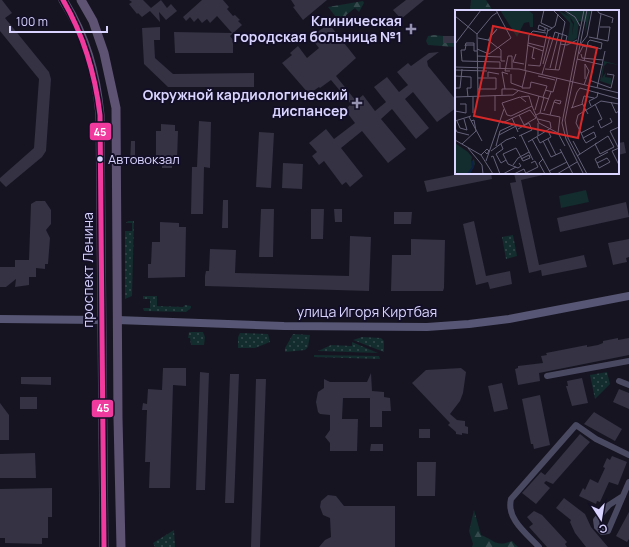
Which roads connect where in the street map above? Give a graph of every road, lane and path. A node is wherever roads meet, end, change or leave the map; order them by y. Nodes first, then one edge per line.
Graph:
1 (63, 0) edge
2 (81, 0) edge
3 (629, 296) edge
4 (0, 319) edge
5 (102, 320) junction
6 (117, 320) junction
7 (629, 361) edge
8 (547, 376) dead end
9 (619, 381) dead end
10 (629, 385) edge
11 (629, 455) edge
12 (629, 482) edge
13 (622, 496) junction
14 (103, 544) edge
15 (121, 547) edge
16 (539, 547) edge

1 - 5 main road, проспект Ленина
2 - 6 main road, проспект Ленина
3 - 6 main road, улица Игоря Киртбая
4 - 5 main road
5 - 6 main road, улица Игоря Киртбая
5 - 14 main road, проспект Ленина
6 - 15 main road, проспект Ленина
7 - 8 street
9 - 10 street
11 - 16 street
12 - 13 street
13 - 13 street

